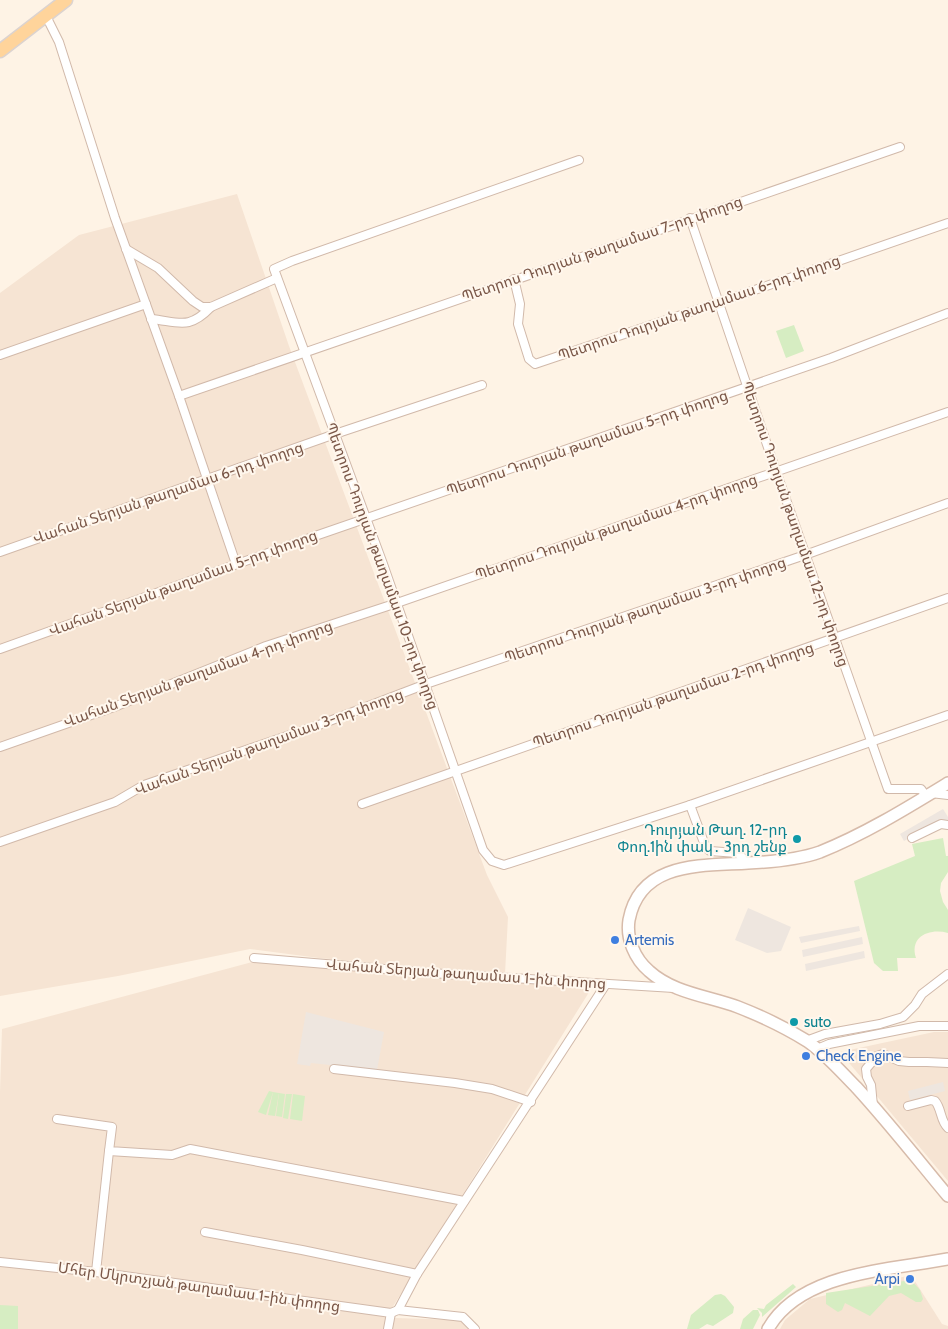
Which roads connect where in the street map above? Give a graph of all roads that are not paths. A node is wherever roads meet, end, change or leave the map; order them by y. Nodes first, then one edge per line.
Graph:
1 (66, 0) edge
2 (46, 16) junction
3 (0, 51) edge
4 (900, 147) dead end
5 (579, 160) dead end
6 (690, 218) junction
7 (948, 223) edge
8 (126, 249) junction
9 (277, 278) junction
10 (514, 279) junction
11 (720, 302) junction
12 (146, 304) junction
13 (211, 307) junction
14 (948, 313) edge
15 (151, 319) junction
16 (305, 352) junction
17 (0, 355) edge
18 (482, 385) dead end
19 (748, 387) junction
20 (179, 396) junction
21 (948, 412) edge
22 (335, 434) junction
23 (776, 471) junction
24 (206, 480) junction
25 (948, 503) edge
26 (366, 520) junction
27 (0, 552) edge
28 (805, 555) junction
29 (236, 564) junction
30 (948, 598) edge
31 (396, 602) junction
32 (835, 639) junction
33 (0, 649) edge
34 (426, 684) junction
35 (948, 715) edge
36 (872, 740) junction
37 (0, 747) edge
38 (455, 770) junction
39 (948, 783) edge
40 (929, 795) junction
41 (948, 795) edge
42 (362, 804) dead end
43 (690, 804) junction
44 (948, 824) edge
45 (912, 838) dead end
46 (0, 842) edge
47 (749, 863) junction
48 (254, 958) dead end
49 (948, 974) edge
50 (606, 984) junction
51 (677, 989) junction
52 (948, 1026) edge
53 (806, 1041) junction
54 (817, 1049) junction
55 (948, 1064) edge
56 (334, 1069) dead end
57 (530, 1102) junction
58 (873, 1106) junction
59 (908, 1106) dead end
60 (57, 1119) dead end
61 (948, 1128) edge
62 (109, 1151) junction
63 (948, 1196) edge
64 (464, 1201) junction
65 (205, 1232) dead end
66 (948, 1259) edge
67 (0, 1262) edge
68 (96, 1272) junction
69 (417, 1274) junction
70 (394, 1311) junction
71 (388, 1329) edge
72 (475, 1329) edge
73 (768, 1329) edge

1 - 2 main road
2 - 3 main road
2 - 8 street
4 - 6 street, Պետրոս Դուրյան թաղամաս 7-րդ փողոց
5 - 9 street, Պետրոս Դուրյան թաղամաս 10-րդ փողոց
6 - 10 street, Պետրոս Դուրյան թաղամաս 7-րդ փողոց
6 - 11 street, Պետրոս Դուրյան թաղամաս 12-րդ փողոց
7 - 11 street, Պետրոս Դուրյան թաղամաս 6-րդ փողոց
8 - 12 street
8 - 13 street
9 - 13 street
9 - 16 street, Պետրոս Դուրյան թաղամաս 10-րդ փողոց
10 - 11 street, Պետրոս Դուրյան թաղամաս 6-րդ փողոց
10 - 16 street, Պետրոս Դուրյան թաղամաս 7-րդ փողոց
11 - 19 street, Պետրոս Դուրյան թաղամաս 12-րդ փողոց
12 - 15 street
12 - 17 street
13 - 15 street
14 - 19 street, Պետրոս Դուրյան թաղամաս 5-րդ փողոց
15 - 20 street
16 - 20 street, Պետրոս Դուրյան թաղամաս 7-րդ փողոց
16 - 22 street, Պետրոս Դուրյան թաղամաս 10-րդ փողոց
18 - 22 street
19 - 23 street, Պետրոս Դուրյան թաղամաս 12-րդ փողոց
19 - 26 street, Պետրոս Դուրյան թաղամաս 5-րդ փողոց
20 - 24 street
21 - 23 street, Պետրոս Դուրյան թաղամաս 4-րդ փողոց
22 - 24 street, Վահան Տերյան թաղամաս 6-րդ փողոց
22 - 26 street, Պետրոս Դուրյան թաղամաս 10-րդ փողոց
23 - 28 street, Պետրոս Դուրյան թաղամաս 12-րդ փողոց
23 - 31 street, Պետրոս Դուրյան թաղամաս 4-րդ փողոց
24 - 27 street, Վահան Տերյան թաղամաս 6-րդ փողոց
24 - 29 street
25 - 28 street, Պետրոս Դուրյան թաղամաս 3-րդ փողոց
26 - 29 street, Վահան Տերյան թաղամաս 5-րդ փողոց
26 - 31 street, Պետրոս Դուրյան թաղամաս 10-րդ փողոց
28 - 32 street, Պետրոս Դուրյան թաղամաս 12-րդ փողոց
28 - 34 street, Պետրոս Դուրյան թաղամաս 3-րդ փողոց
29 - 33 street, Վահան Տերյան թաղամաս 5-րդ փողոց
30 - 32 street, Պետրոս Դուրյան թաղամաս 2-րդ փողոց
31 - 34 street, Պետրոս Դուրյան թաղամաս 10-րդ փողոց
31 - 37 street, Վահան Տերյան թաղամաս 4-րդ փողոց
32 - 36 street, Պետրոս Դուրյան թաղամաս 12-րդ փողոց
32 - 38 street, Պետրոս Դուրյան թաղամաս 2-րդ փողոց
34 - 38 street, Պետրոս Դուրյան թաղամաս 10-րդ փողոց
34 - 46 street, Վահան Տերյան թաղամաս 3-րդ փողոց
35 - 36 street
36 - 40 street, Պետրոս Դուրյան թաղամաս 12-րդ փողոց
36 - 43 street
38 - 42 street, Պետրոս Դուրյան թաղամաս 2-րդ փողոց
38 - 43 street, Պետրոս Դուրյան թաղամաս 10-րդ փողոց
39 - 40 main road
40 - 41 street
40 - 47 main road
43 - 47 street
44 - 45 street
47 - 51 main road
48 - 50 street, Վահան Տերյան թաղամաս 1-ին փողոց
49 - 53 street
50 - 51 street, Վահան Տերյան թաղամաս 1-ին փողոց
50 - 57 street
51 - 53 main road
52 - 54 street
53 - 54 main road
54 - 58 main road
55 - 58 street
56 - 57 street
57 - 64 street
58 - 63 main road
59 - 61 street
60 - 62 street
62 - 64 street
62 - 68 street
64 - 69 street
65 - 69 street
66 - 73 main road
67 - 68 street, Մհեր Մկրտչյան թաղամաս 1-ին փողոց
68 - 70 street, Մհեր Մկրտչյան թաղամաս 1-ին փողոց
69 - 70 street
70 - 71 street
70 - 72 street, Մհեր Մկրտչյան թաղամաս 1-ին փողոց

